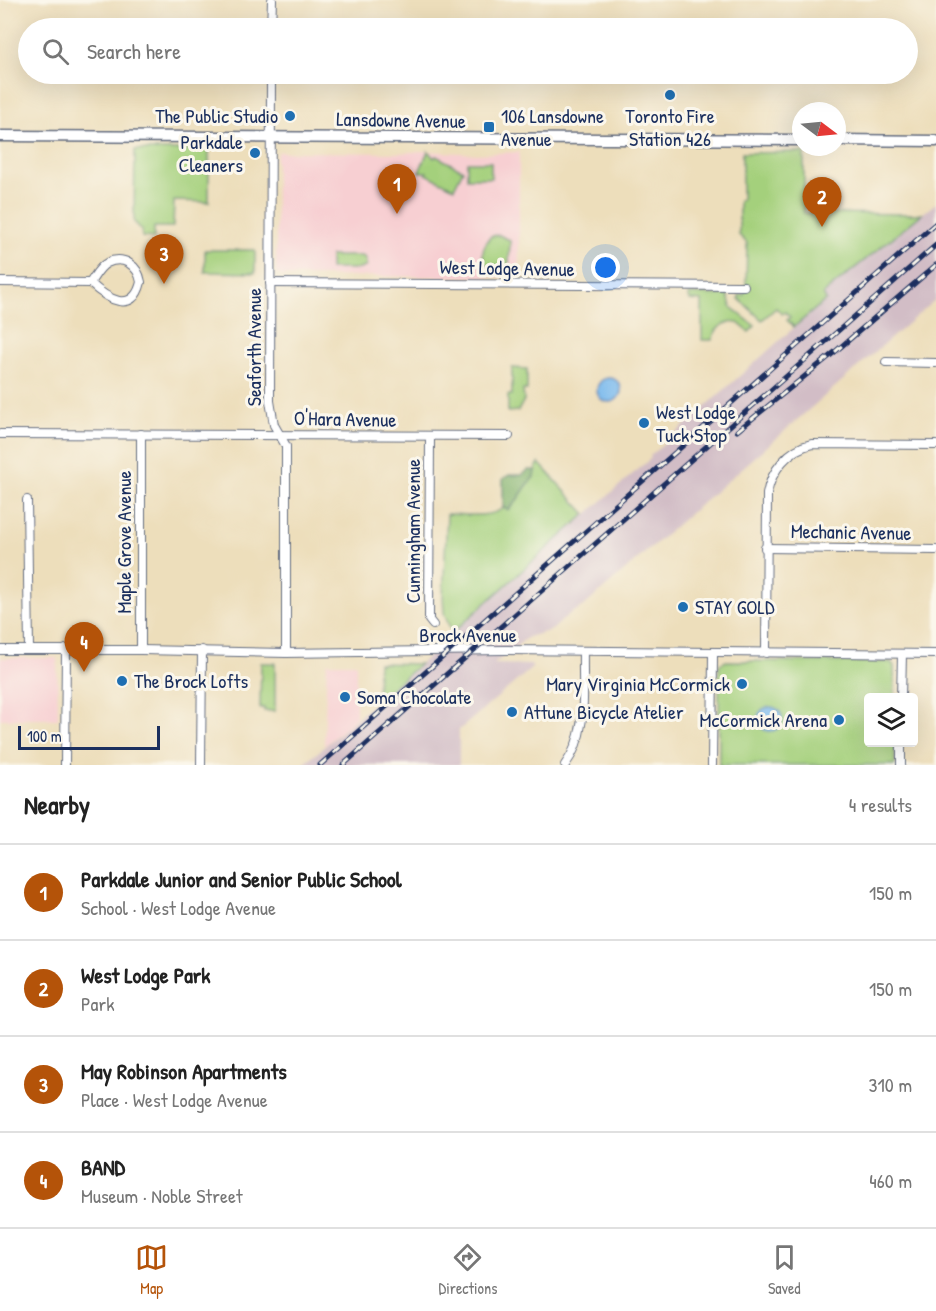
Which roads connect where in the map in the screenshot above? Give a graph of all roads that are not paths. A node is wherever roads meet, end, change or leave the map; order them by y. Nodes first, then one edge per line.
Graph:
1 (272, 0) edge
2 (271, 18) edge
3 (271, 84) edge
4 (0, 136) edge
5 (270, 136) junction
6 (792, 140) edge
7 (846, 141) edge
8 (936, 141) edge
9 (0, 282) edge
10 (90, 283) junction
11 (270, 283) junction
12 (744, 286) dead end
13 (886, 362) dead end
14 (936, 363) edge
15 (0, 434) edge
16 (141, 434) junction
17 (280, 435) junction
18 (509, 436) dead end
19 (430, 437) junction
20 (936, 445) edge
21 (27, 500) dead end
22 (765, 548) junction
23 (936, 550) edge
24 (433, 625) dead end
25 (66, 649) junction
26 (0, 650) edge
27 (28, 650) junction
28 (141, 650) junction
29 (202, 650) junction
30 (583, 652) junction
31 (286, 653) junction
32 (713, 653) junction
33 (766, 653) junction
34 (902, 654) junction
35 (936, 654) edge
36 (901, 693) edge
37 (901, 747) edge
38 (65, 765) edge
39 (201, 765) edge
40 (565, 765) edge
41 (712, 765) edge
42 (901, 765) edge

1 - 2 street
3 - 5 street, Seaforth Avenue
4 - 5 street, Lansdowne Avenue
5 - 6 street, Lansdowne Avenue
5 - 11 street, Seaforth Avenue
7 - 8 street
9 - 10 street
10 - 10 street
11 - 12 street, West Lodge Avenue
11 - 17 street, Seaforth Avenue
13 - 14 street
15 - 16 street, O'Hara Avenue
16 - 17 street, O'Hara Avenue
16 - 28 street, Maple Grove Avenue
17 - 19 street, O'Hara Avenue
17 - 31 street, Seaforth Avenue
18 - 19 street, O'Hara Avenue
19 - 24 street, Cunningham Avenue
20 - 22 street
21 - 27 street
22 - 23 street, Mechanic Avenue
22 - 33 street
25 - 27 street, Brock Avenue
25 - 28 street, Brock Avenue
25 - 38 street
26 - 27 street, Brock Avenue
28 - 29 street, Brock Avenue
29 - 31 street, Brock Avenue
29 - 39 street
30 - 31 street, Brock Avenue
30 - 32 street, Brock Avenue
30 - 40 street
32 - 33 street, Brock Avenue
32 - 41 street
33 - 34 street, Brock Avenue
34 - 35 street, Brock Avenue
34 - 36 street
37 - 42 street

